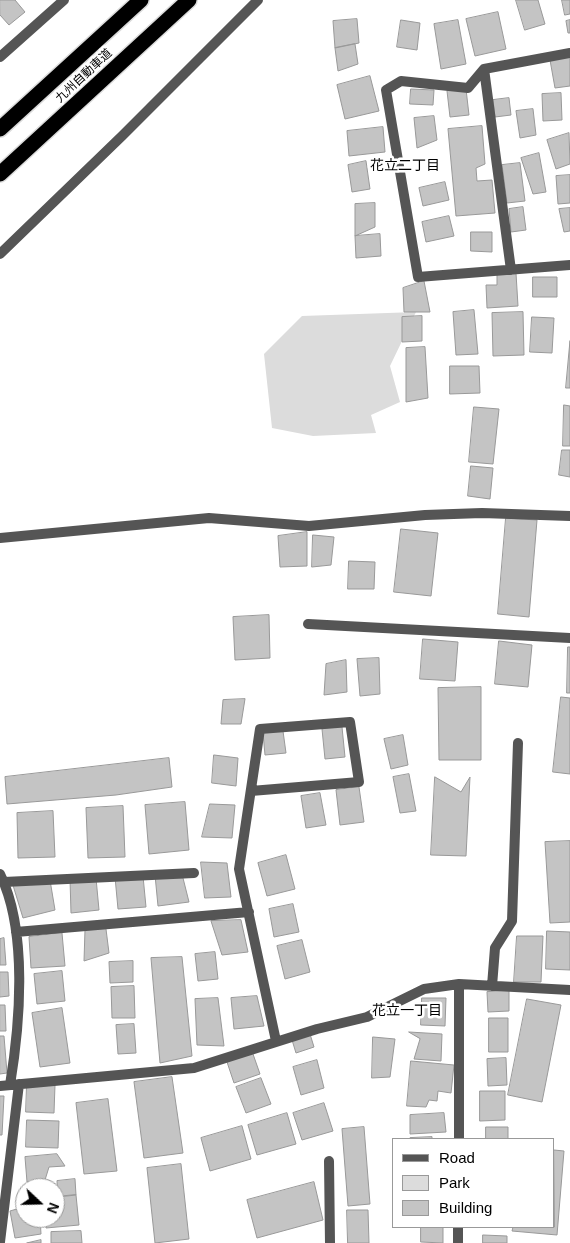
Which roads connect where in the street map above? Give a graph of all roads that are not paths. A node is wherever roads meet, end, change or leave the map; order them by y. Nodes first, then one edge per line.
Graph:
1 (64, 0) edge
2 (141, 0) edge
3 (189, 0) edge
4 (258, 0) edge
5 (570, 53) edge
6 (0, 57) edge
7 (484, 69) junction
8 (0, 129) edge
9 (0, 174) edge
10 (0, 254) edge
11 (570, 265) edge
12 (511, 270) junction
13 (570, 516) edge
14 (0, 538) edge
15 (308, 624) dead end
16 (570, 638) edge
17 (518, 743) dead end
18 (251, 791) junction
19 (194, 873) dead end
20 (2, 878) edge
21 (249, 912) junction
22 (16, 932) junction
23 (459, 984) junction
24 (492, 986) junction
25 (570, 990) edge
26 (276, 1041) junction
27 (10, 1085) edge
28 (458, 1138) edge
29 (328, 1161) dead end
30 (458, 1228) edge
31 (0, 1242) edge
32 (330, 1243) edge
33 (458, 1243) edge

1 - 6 street
2 - 8 highway, 九州自動車道
3 - 9 highway, 九州自動車道
4 - 10 street
5 - 7 street
7 - 12 street
7 - 12 street
11 - 12 street
13 - 14 street
15 - 16 street
17 - 24 street
18 - 18 street
18 - 21 street
19 - 20 street
20 - 22 street
21 - 22 street
21 - 26 street
22 - 27 street
23 - 24 street
23 - 26 street
23 - 28 street
24 - 25 street
26 - 27 street
27 - 31 street
29 - 32 street
30 - 33 street

